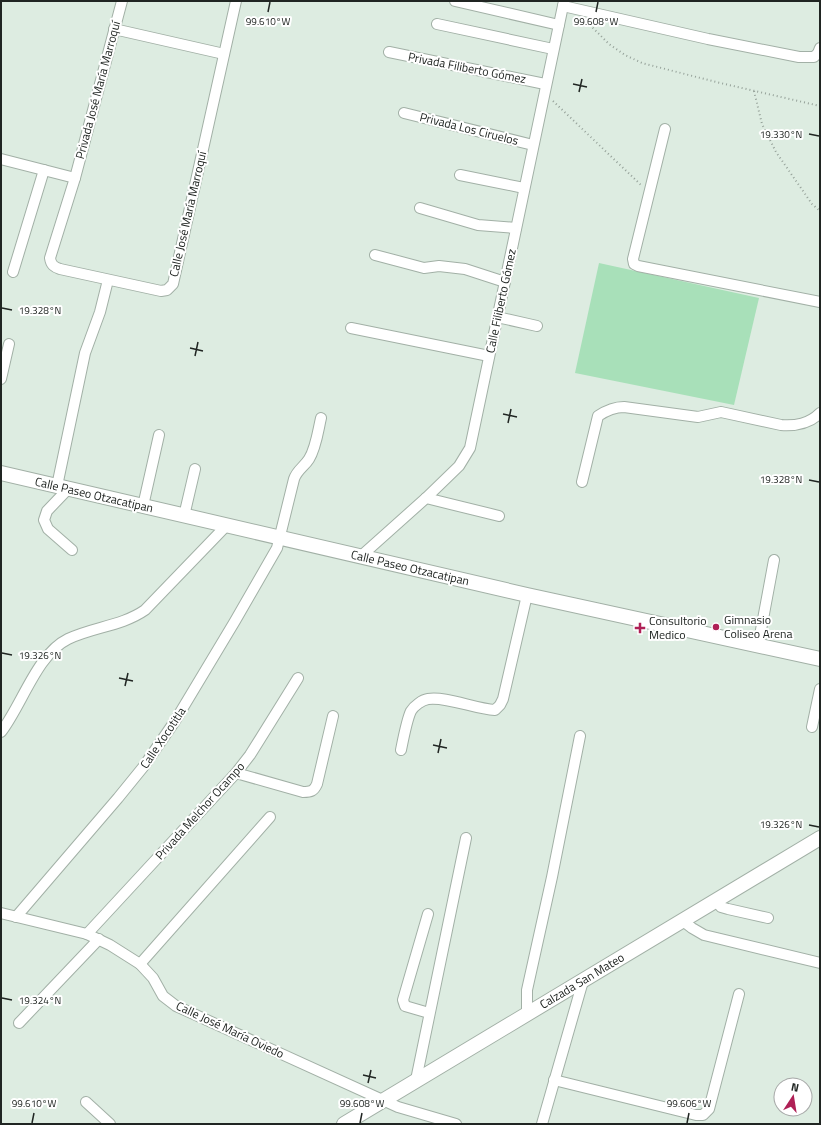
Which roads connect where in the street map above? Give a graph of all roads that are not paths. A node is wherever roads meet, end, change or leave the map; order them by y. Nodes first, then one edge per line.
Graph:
1 (122, 1) edge
2 (236, 1) edge
3 (455, 1) edge
4 (563, 4) edge
5 (437, 24) dead end
6 (558, 25) junction
7 (114, 29) junction
8 (820, 48) edge
9 (553, 49) junction
10 (389, 52) dead end
11 (224, 54) junction
12 (545, 88) junction
13 (404, 113) dead end
14 (665, 129) dead end
15 (533, 145) junction
16 (1, 159) edge
17 (44, 170) junction
18 (460, 175) dead end
19 (75, 178) junction
20 (524, 188) junction
21 (420, 208) dead end
22 (516, 228) junction
23 (375, 255) dead end
24 (13, 272) dead end
25 (108, 280) junction
26 (505, 282) junction
27 (820, 302) edge
28 (497, 317) junction
29 (538, 326) dead end
30 (351, 328) dead end
31 (9, 344) dead end
32 (489, 356) junction
33 (1, 379) edge
34 (820, 413) edge
35 (322, 418) dead end
36 (159, 435) dead end
37 (195, 469) dead end
38 (1, 473) edge
39 (582, 482) dead end
40 (62, 487) junction
41 (426, 498) junction
42 (143, 506) junction
43 (184, 516) junction
44 (499, 516) dead end
45 (226, 526) junction
46 (280, 538) junction
47 (72, 550) dead end
48 (360, 557) junction
49 (774, 560) dead end
50 (527, 595) junction
51 (758, 646) junction
52 (820, 659) edge
53 (298, 678) dead end
54 (820, 689) edge
55 (333, 716) dead end
56 (812, 727) dead end
57 (1, 732) edge
58 (580, 736) dead end
59 (401, 750) dead end
60 (236, 772) junction
61 (270, 817) dead end
62 (466, 838) dead end
63 (820, 838) edge
64 (716, 901) junction
65 (1, 913) edge
66 (428, 914) dead end
67 (16, 917) junction
68 (768, 918) dead end
69 (683, 921) junction
70 (87, 934) junction
71 (99, 939) junction
72 (820, 963) edge
73 (140, 964) junction
74 (583, 981) junction
75 (739, 994) dead end
76 (429, 1013) junction
77 (527, 1014) junction
78 (19, 1023) dead end
79 (416, 1080) junction
80 (554, 1080) junction
81 (384, 1100) junction
82 (86, 1102) dead end
83 (110, 1124) edge
84 (344, 1124) edge
85 (456, 1124) edge
86 (542, 1124) edge

1 - 7 street, Privada José María Marroquí
2 - 11 street, Calle José María Marroquí
3 - 6 street
4 - 6 street, Calle Filiberto Gómez
4 - 8 street
5 - 9 street
6 - 9 street, Calle Filiberto Gómez
7 - 11 street
7 - 19 street, Privada José María Marroquí
9 - 12 street, Calle Filiberto Gómez
10 - 12 street, Privada Filiberto Gómez
11 - 25 street, Calle José María Marroquí
12 - 15 street, Calle Filiberto Gómez
13 - 15 street, Privada Los Ciruelos
14 - 27 street
15 - 20 street, Calle Filiberto Gómez
16 - 17 street
17 - 19 street
17 - 24 street
18 - 20 street
19 - 25 street, Calle José María Marroquí
20 - 22 street, Calle Filiberto Gómez
21 - 22 street
22 - 26 street, Calle Filiberto Gómez
23 - 26 street
25 - 40 street
26 - 28 street, Calle Filiberto Gómez
28 - 29 street
28 - 32 street, Calle Filiberto Gómez
30 - 32 street
31 - 33 street
32 - 41 street, Calle Filiberto Gómez
34 - 39 street
35 - 46 street, Calle Xocotitla
36 - 42 street
37 - 43 street
38 - 40 main road, Calle Paseo Otzacatipan
40 - 42 main road, Calle Paseo Otzacatipan
40 - 47 street
41 - 44 street
41 - 48 street, Calle Filiberto Gómez
42 - 43 main road, Calle Paseo Otzacatipan
43 - 45 main road, Calle Paseo Otzacatipan
45 - 46 main road, Calle Paseo Otzacatipan
45 - 57 street
46 - 48 main road, Calle Paseo Otzacatipan
46 - 67 street, Calle Xocotitla
48 - 50 main road, Calle Paseo Otzacatipan
49 - 51 street
50 - 51 main road, Calle Paseo Otzacatipan
50 - 59 street
51 - 52 main road, Calle Paseo Otzacatipan
53 - 60 street, Privada Melchor Ocampo
54 - 56 street
55 - 60 street
58 - 77 street
60 - 70 street, Privada Melchor Ocampo
61 - 73 street
62 - 76 street
63 - 64 main road, Calzada San Mateo
64 - 68 street
64 - 69 main road, Calzada San Mateo
65 - 67 street, Calle José María Oviedo
66 - 76 street
67 - 70 street, Calle José María Oviedo
69 - 72 street
69 - 74 main road, Calzada San Mateo
70 - 71 street, Calle José María Oviedo
71 - 73 street, Calle José María Oviedo
71 - 78 street
73 - 81 street, Calle José María Oviedo
74 - 77 main road, Calzada San Mateo
74 - 80 street
75 - 80 street
76 - 79 street
77 - 79 main road, Calzada San Mateo
79 - 81 main road, Calzada San Mateo
80 - 86 street
81 - 84 main road, Calzada San Mateo
81 - 85 street, Calle José María Oviedo
82 - 83 street

